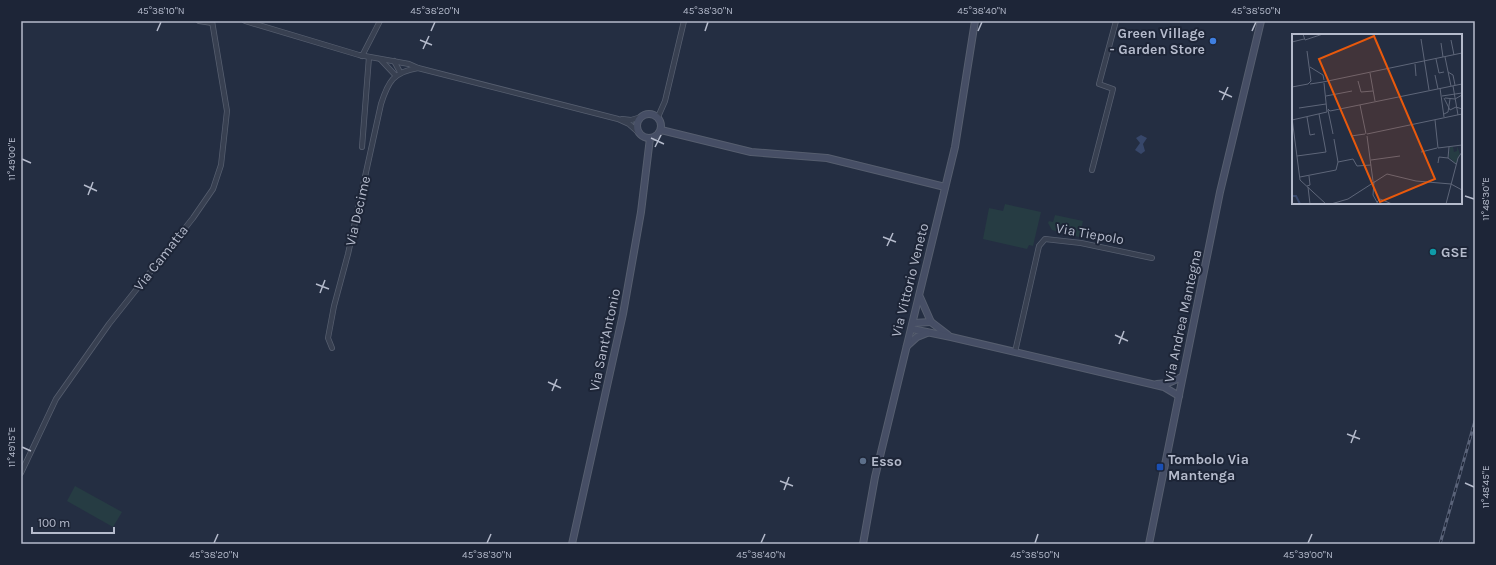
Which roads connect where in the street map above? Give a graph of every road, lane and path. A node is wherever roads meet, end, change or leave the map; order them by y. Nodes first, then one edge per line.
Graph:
1 (200, 21) edge
2 (245, 21) edge
3 (380, 21) edge
4 (684, 21) edge
5 (975, 21) edge
6 (1116, 21) edge
7 (1261, 21) edge
8 (212, 22) edge
9 (362, 56) junction
10 (369, 57) junction
11 (377, 58) junction
12 (394, 61) junction
13 (418, 68) junction
14 (400, 72) junction
15 (396, 76) junction
16 (641, 117) junction
17 (658, 117) junction
18 (618, 119) junction
19 (661, 130) junction
20 (639, 133) junction
21 (650, 138) junction
22 (362, 147) dead end
23 (1092, 170) dead end
24 (945, 187) junction
25 (1152, 258) dead end
26 (920, 296) junction
27 (931, 322) junction
28 (912, 326) junction
29 (926, 333) junction
30 (951, 337) junction
31 (906, 347) junction
32 (332, 348) dead end
33 (1015, 352) junction
34 (1182, 378) junction
35 (1168, 383) junction
36 (1152, 385) junction
37 (1180, 392) junction
38 (21, 473) edge
39 (572, 544) edge
40 (863, 544) edge
41 (1149, 544) edge

1 - 8 street
2 - 9 street
3 - 9 street
4 - 17 street
5 - 24 street, Via Vittorio Veneto
6 - 23 street
7 - 34 street, Via Andrea Mantegna
8 - 38 street, Via Camatta
9 - 10 street
10 - 11 street
10 - 22 street
11 - 12 street
11 - 15 street
12 - 13 street
12 - 14 street
13 - 14 street
13 - 18 street
14 - 15 street, Via Decime
15 - 32 street, Via Decime
16 - 17 street
16 - 18 street
16 - 20 street
17 - 19 street
18 - 20 street
19 - 21 street
19 - 24 street
20 - 21 street
21 - 39 street, Via Sant'Antonio
24 - 26 street, Via Vittorio Veneto
25 - 33 street, Via Tiepolo
26 - 27 street
26 - 28 street, Via Vittorio Veneto
27 - 28 street
27 - 30 street
28 - 29 street
28 - 31 street, Via Vittorio Veneto
29 - 30 street
29 - 31 street
30 - 33 street
31 - 40 street, Via Vittorio Veneto
33 - 36 street
34 - 35 street
34 - 37 street, Via Andrea Mantegna
35 - 36 street
35 - 37 street
36 - 37 street
37 - 41 street, Via Andrea Mantegna

